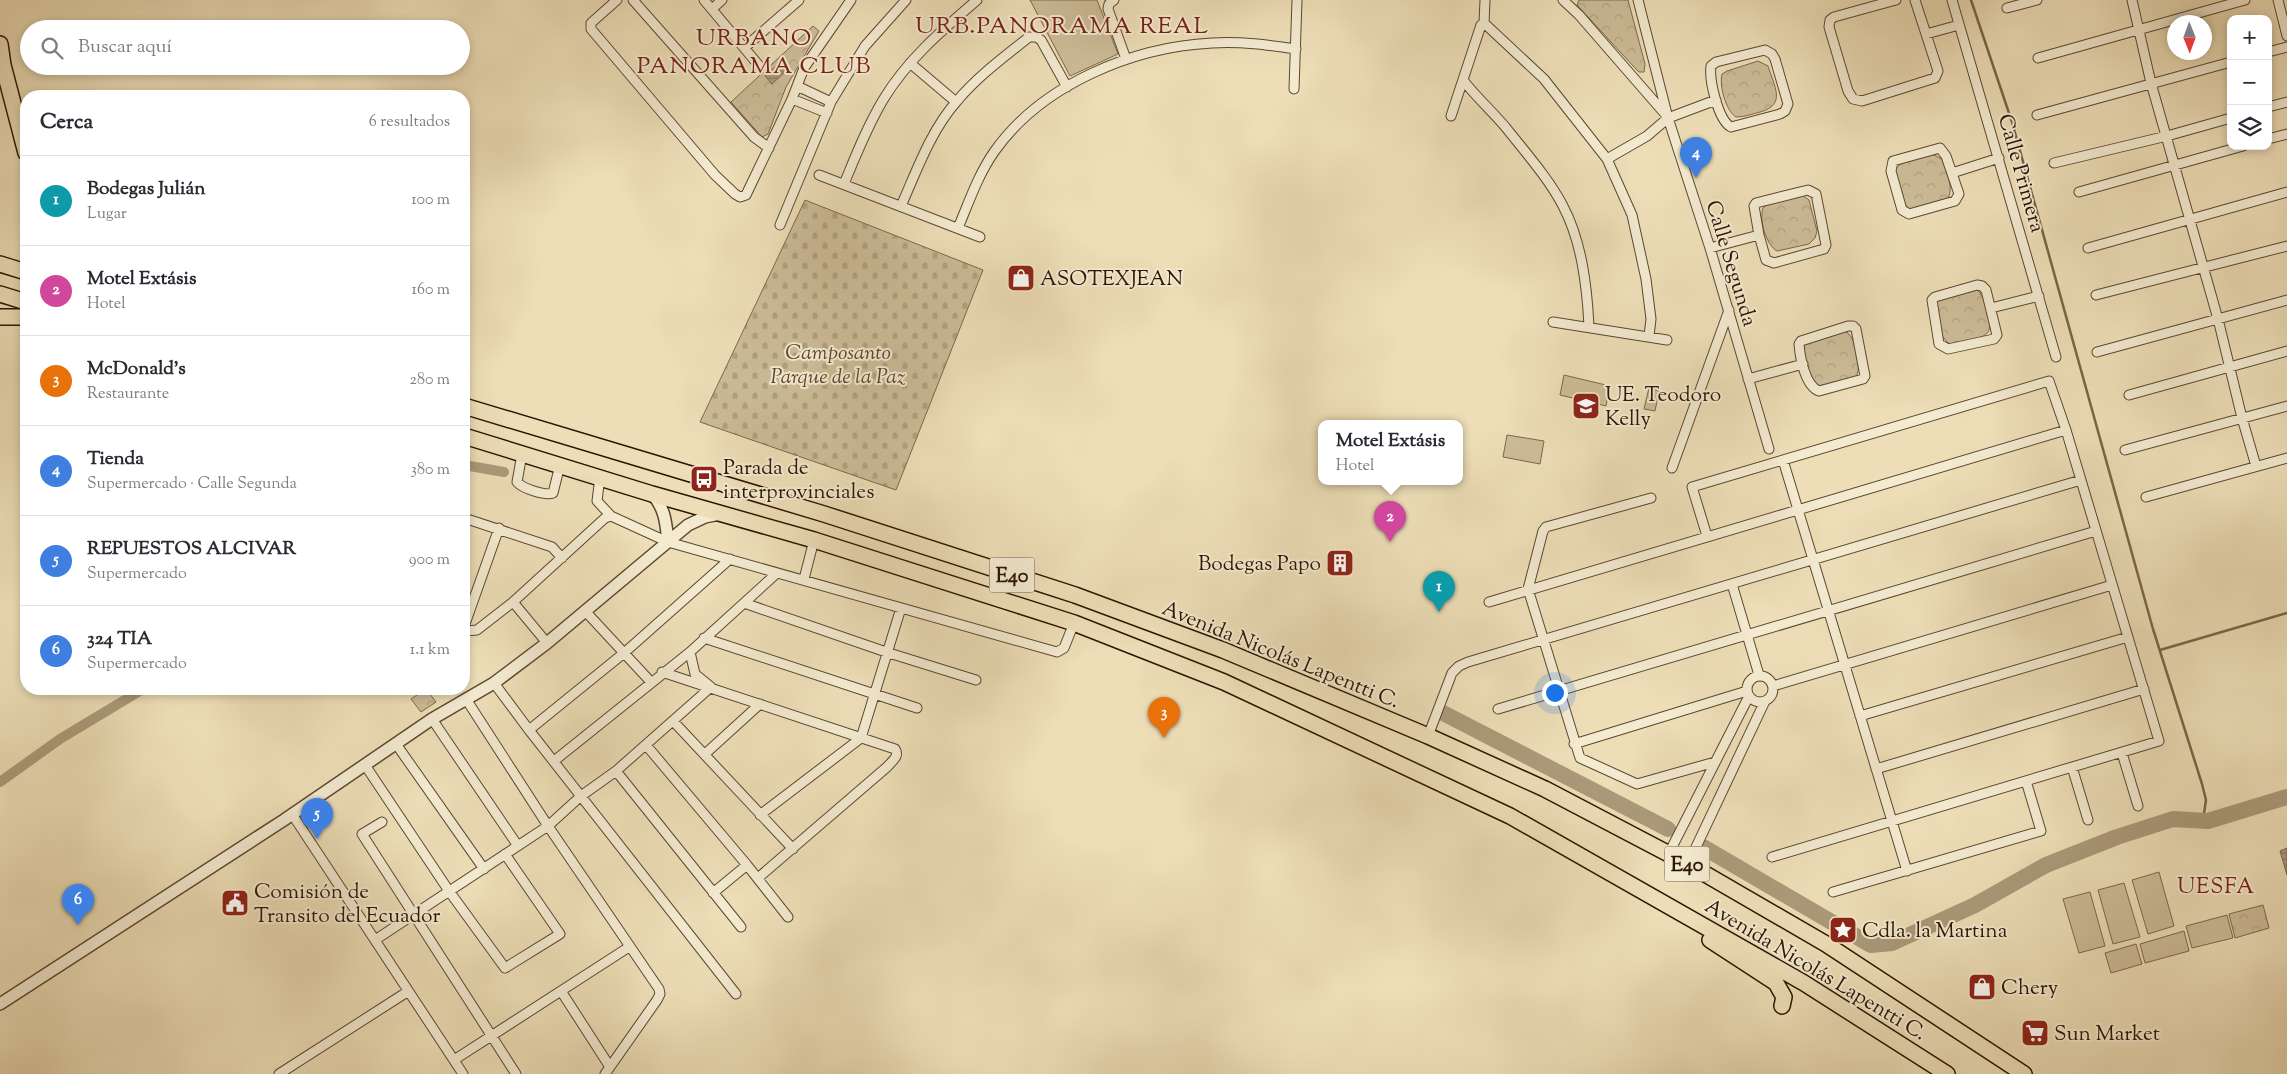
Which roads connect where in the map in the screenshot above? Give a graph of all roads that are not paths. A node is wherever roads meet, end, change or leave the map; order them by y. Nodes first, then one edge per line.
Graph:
1 (617, 0) edge
2 (633, 0) edge
3 (704, 0) edge
4 (722, 0) edge
5 (799, 0) edge
6 (851, 0) edge
7 (906, 0) edge
8 (977, 0) edge
9 (1114, 0) edge
10 (1297, 0) edge
11 (1485, 0) edge
12 (1638, 0) edge
13 (1896, 0) edge
14 (1915, 0) edge
15 (1952, 0) edge
16 (2037, 0) edge
17 (2132, 0) edge
18 (2245, 0) edge
19 (2278, 0) edge
20 (1565, 1) edge
21 (2007, 8) dead end
22 (712, 9) junction
23 (1484, 23) junction
24 (1960, 25) junction
25 (2137, 29) junction
26 (1926, 34) junction
27 (2287, 36) edge
28 (0, 44) edge
29 (2287, 47) edge
30 (744, 48) junction
31 (1296, 49) junction
32 (2272, 51) edge
33 (2038, 58) dead end
34 (1126, 59) junction
35 (2227, 63) edge
36 (910, 64) junction
37 (761, 68) dead end
38 (1463, 80) junction
39 (2151, 83) junction
40 (797, 86) junction
41 (1067, 87) junction
42 (1294, 88) dead end
43 (792, 99) junction
44 (1716, 100) junction
45 (831, 102) junction
46 (956, 102) junction
47 (2287, 102) edge
48 (2272, 106) edge
49 (827, 114) junction
50 (2038, 115) dead end
51 (1450, 116) dead end
52 (1668, 118) junction
53 (2227, 119) edge
54 (20, 130) edge
55 (2287, 134) edge
56 (2167, 136) junction
57 (2272, 138) edge
58 (768, 148) junction
59 (2229, 150) edge
60 (2000, 158) junction
61 (1607, 159) junction
62 (2054, 163) dead end
63 (2175, 165) junction
64 (1952, 173) junction
65 (819, 174) dead end
66 (844, 184) junction
67 (2079, 192) dead end
68 (2287, 192) edge
69 (901, 206) junction
70 (2190, 219) junction
71 (780, 224) dead end
72 (958, 228) junction
73 (1759, 235) junction
74 (980, 237) dead end
75 (2287, 246) edge
76 (1710, 248) junction
77 (2088, 248) dead end
78 (0, 264) edge
79 (2202, 268) junction
80 (20, 270) edge
81 (0, 294) edge
82 (2096, 295) dead end
83 (2039, 296) junction
84 (20, 300) edge
85 (2287, 300) edge
86 (1991, 308) junction
87 (1729, 310) junction
88 (0, 317) edge
89 (20, 317) edge
90 (2218, 319) junction
91 (1553, 322) dead end
92 (1589, 326) junction
93 (1649, 336) junction
94 (1667, 340) dead end
95 (2287, 351) edge
96 (2097, 352) dead end
97 (2056, 357) dead end
98 (1803, 364) junction
99 (2231, 367) junction
100 (1748, 379) junction
101 (2129, 395) dead end
102 (2287, 406) edge
103 (470, 408) edge
104 (2242, 418) junction
105 (2066, 430) junction
106 (470, 438) edge
107 (1769, 449) dead end
108 (2125, 450) dead end
109 (522, 454) junction
110 (2287, 458) edge
111 (1783, 460) junction
112 (560, 465) junction
113 (2256, 466) junction
114 (1672, 468) dead end
115 (600, 478) junction
116 (2081, 480) junction
117 (652, 494) junction
118 (2146, 496) dead end
119 (1651, 498) dead end
120 (1798, 509) junction
121 (722, 514) junction
122 (611, 516) junction
123 (470, 520) edge
124 (499, 528) junction
125 (2096, 531) junction
126 (1706, 536) junction
127 (814, 540) junction
128 (668, 542) junction
129 (562, 558) junction
130 (730, 559) junction
131 (1813, 560) junction
132 (777, 573) junction
133 (804, 579) junction
134 (1732, 584) junction
135 (2112, 585) junction
136 (1528, 590) junction
137 (513, 602) junction
138 (1489, 602) dead end
139 (744, 604) junction
140 (901, 608) junction
141 (470, 610) edge
142 (1829, 611) junction
143 (586, 612) junction
144 (1074, 624) junction
145 (470, 632) edge
146 (1747, 635) junction
147 (2128, 637) junction
148 (704, 638) junction
149 (1543, 640) junction
150 (547, 644) junction
151 (624, 652) junction
152 (690, 652) junction
153 (888, 653) junction
154 (1845, 664) junction
155 (662, 672) junction
156 (1760, 675) junction
157 (976, 680) dead end
158 (650, 681) junction
159 (494, 683) junction
160 (1773, 686) junction
161 (711, 687) junction
162 (2144, 689) junction
163 (1558, 691) junction
164 (875, 693) junction
165 (1748, 693) junction
166 (466, 699) junction
167 (1765, 701) junction
168 (760, 704) junction
169 (918, 708) dead end
170 (1498, 709) dead end
171 (1860, 716) junction
172 (432, 720) junction
173 (673, 721) junction
174 (529, 730) junction
175 (1428, 736) junction
176 (861, 738) junction
177 (396, 744) junction
178 (1574, 744) junction
179 (646, 745) junction
180 (2122, 753) junction
181 (705, 754) junction
182 (554, 761) junction
183 (1716, 762) junction
184 (365, 765) junction
185 (2072, 767) junction
186 (1876, 769) junction
187 (616, 771) junction
188 (2026, 781) junction
189 (581, 796) junction
190 (2138, 806) dead end
191 (292, 814) junction
192 (760, 815) junction
193 (2088, 820) dead end
194 (1892, 821) junction
195 (382, 822) dead end
196 (548, 826) junction
197 (518, 846) junction
198 (793, 849) junction
199 (506, 854) junction
200 (1582, 855) junction
201 (1668, 855) junction
202 (1772, 856) dead end
203 (1688, 864) junction
204 (747, 865) junction
205 (484, 869) junction
206 (1907, 871) junction
207 (758, 878) junction
208 (449, 891) junction
209 (1833, 892) dead end
210 (713, 893) junction
211 (414, 915) junction
212 (788, 917) dead end
213 (741, 927) dead end
214 (375, 940) junction
215 (629, 947) junction
216 (561, 991) junction
217 (407, 992) junction
218 (736, 994) dead end
219 (0, 1004) edge
220 (1782, 1006) dead end
221 (490, 1036) junction
222 (454, 1060) junction
223 (607, 1071) edge
224 (279, 1074) edge
225 (463, 1074) edge
226 (516, 1074) edge
227 (1947, 1074) edge
228 (2024, 1074) edge

1 - 58 street
2 - 58 street
3 - 22 street
4 - 22 street
5 - 30 street
6 - 40 street
7 - 45 street
8 - 36 street
9 - 34 street
10 - 31 street
11 - 23 street
12 - 52 street, Calle Segunda
13 - 26 street
14 - 26 street
15 - 24 street, Calle Primera
16 - 21 street
17 - 25 street
18 - 25 street
19 - 27 street
20 - 52 street
22 - 30 street
23 - 38 street
23 - 61 street
24 - 26 street
24 - 60 street, Calle Primera
25 - 33 street
25 - 39 street
28 - 54 highway
29 - 32 street
30 - 37 street
31 - 34 street
31 - 42 street
34 - 41 street
35 - 39 street
36 - 46 street
36 - 66 street
38 - 51 street
38 - 92 street
39 - 50 street
39 - 56 street
40 - 43 street
40 - 45 street
41 - 46 street
41 - 72 street
43 - 49 street
43 - 58 street
44 - 44 street
44 - 52 street
45 - 49 street
46 - 69 street
47 - 48 street
49 - 71 street
52 - 61 street
52 - 76 street, Calle Segunda
53 - 56 street
55 - 57 street
56 - 62 street
56 - 63 street
59 - 63 street
60 - 64 street
60 - 83 street, Calle Primera
61 - 93 street
63 - 67 street
63 - 70 street
64 - 64 street
65 - 66 street
66 - 69 street
68 - 70 street
69 - 72 street
70 - 77 street
70 - 79 street
72 - 74 street
73 - 73 street
73 - 76 street
75 - 79 street
76 - 87 street, Calle Segunda
78 - 80 highway
79 - 82 street
79 - 90 street
81 - 84 highway
83 - 86 street
83 - 97 street, Calle Primera
85 - 90 street
86 - 86 street
87 - 100 street, Calle Segunda
87 - 114 street
88 - 89 highway
90 - 96 street
90 - 99 street
91 - 92 street
92 - 93 street
93 - 94 street
95 - 99 street
98 - 98 street
98 - 100 street
99 - 101 street
99 - 104 street
100 - 107 street, Calle Segunda
102 - 104 street
103 - 175 highway, Avenida Nicolás Lapentti C. / E40
104 - 108 street
104 - 113 street
105 - 111 street
105 - 116 street
105 - 120 street
106 - 109 highway, Avenida Nicolás Lapentti C. / E40
109 - 112 highway, Avenida Nicolás Lapentti C. / E40
109 - 112 street
110 - 113 street
111 - 120 street
111 - 126 street
112 - 115 highway, Avenida Nicolás Lapentti C. / E40
113 - 118 street
115 - 117 highway, Avenida Nicolás Lapentti C. / E40
115 - 122 street
116 - 125 street
116 - 131 street
117 - 121 highway, Avenida Nicolás Lapentti C. / E40
117 - 128 street
119 - 136 street
120 - 126 street
120 - 131 street
121 - 127 highway, Avenida Nicolás Lapentti C. / E40
121 - 128 street
122 - 128 street
122 - 129 street
123 - 124 street
124 - 129 street
124 - 141 street
125 - 135 street
125 - 142 street
126 - 136 street
127 - 133 street
127 - 144 highway, Avenida Nicolás Lapentti C. / E40
128 - 130 street
128 - 143 street
129 - 137 street
130 - 132 street
130 - 151 street
131 - 134 street
131 - 142 street
132 - 133 street
132 - 139 street
133 - 140 street
134 - 146 street
134 - 149 street
135 - 147 street
135 - 154 street
136 - 138 street
136 - 149 street
137 - 145 street
137 - 150 street
139 - 148 street
139 - 153 street
140 - 144 street
140 - 153 street
142 - 146 street
142 - 154 street
143 - 150 street
143 - 151 street
144 - 200 highway, Avenida Nicolás Lapentti C. / E40
146 - 156 street
146 - 163 street
147 - 162 street
147 - 171 street
148 - 152 street
148 - 164 street
149 - 163 street
149 - 175 street
150 - 159 street
151 - 158 street
151 - 174 street
152 - 155 street
152 - 161 street
153 - 157 street
153 - 164 street
154 - 160 street
154 - 171 street
155 - 158 street
155 - 161 street
156 - 160 street
156 - 165 street
158 - 182 street
159 - 166 street
159 - 174 street
160 - 167 street
161 - 168 street
161 - 173 street
162 - 180 street
162 - 186 street
163 - 170 street
163 - 178 street
164 - 169 street
164 - 176 street
165 - 167 street
165 - 178 street
165 - 183 street
166 - 172 street
166 - 196 street
167 - 203 street
168 - 176 street
168 - 181 street
171 - 186 street
172 - 177 street
172 - 197 street
173 - 179 street
173 - 181 street
174 - 182 street
175 - 201 highway, Avenida Nicolás Lapentti C. / E40
176 - 192 street
176 - 198 street
177 - 184 street
177 - 205 street
178 - 183 street
179 - 187 street
179 - 204 street
180 - 185 street
180 - 190 street
181 - 192 street
182 - 189 street
183 - 201 street
184 - 191 street
184 - 208 street
185 - 188 street
185 - 193 street
186 - 194 street
187 - 189 street
187 - 210 street
188 - 194 street
188 - 206 street
189 - 196 street
189 - 218 street
191 - 214 street
191 - 219 street
192 - 198 street
194 - 202 street
194 - 206 street
195 - 211 street
196 - 197 street
196 - 215 street
197 - 199 street
198 - 207 street
199 - 205 street
199 - 208 street
200 - 220 highway
200 - 227 highway, Avenida Nicolás Lapentti C. / E40
201 - 203 highway, Avenida Nicolás Lapentti C. / E40
203 - 228 highway, Avenida Nicolás Lapentti C. / E40
204 - 207 street
204 - 210 street
205 - 208 street
206 - 209 street
207 - 212 street
208 - 211 street
210 - 213 street
211 - 214 street
211 - 221 street
214 - 217 street
215 - 216 street
215 - 223 street
216 - 221 street
216 - 223 street
217 - 222 street
217 - 224 street
221 - 222 street
221 - 226 street
222 - 225 street

